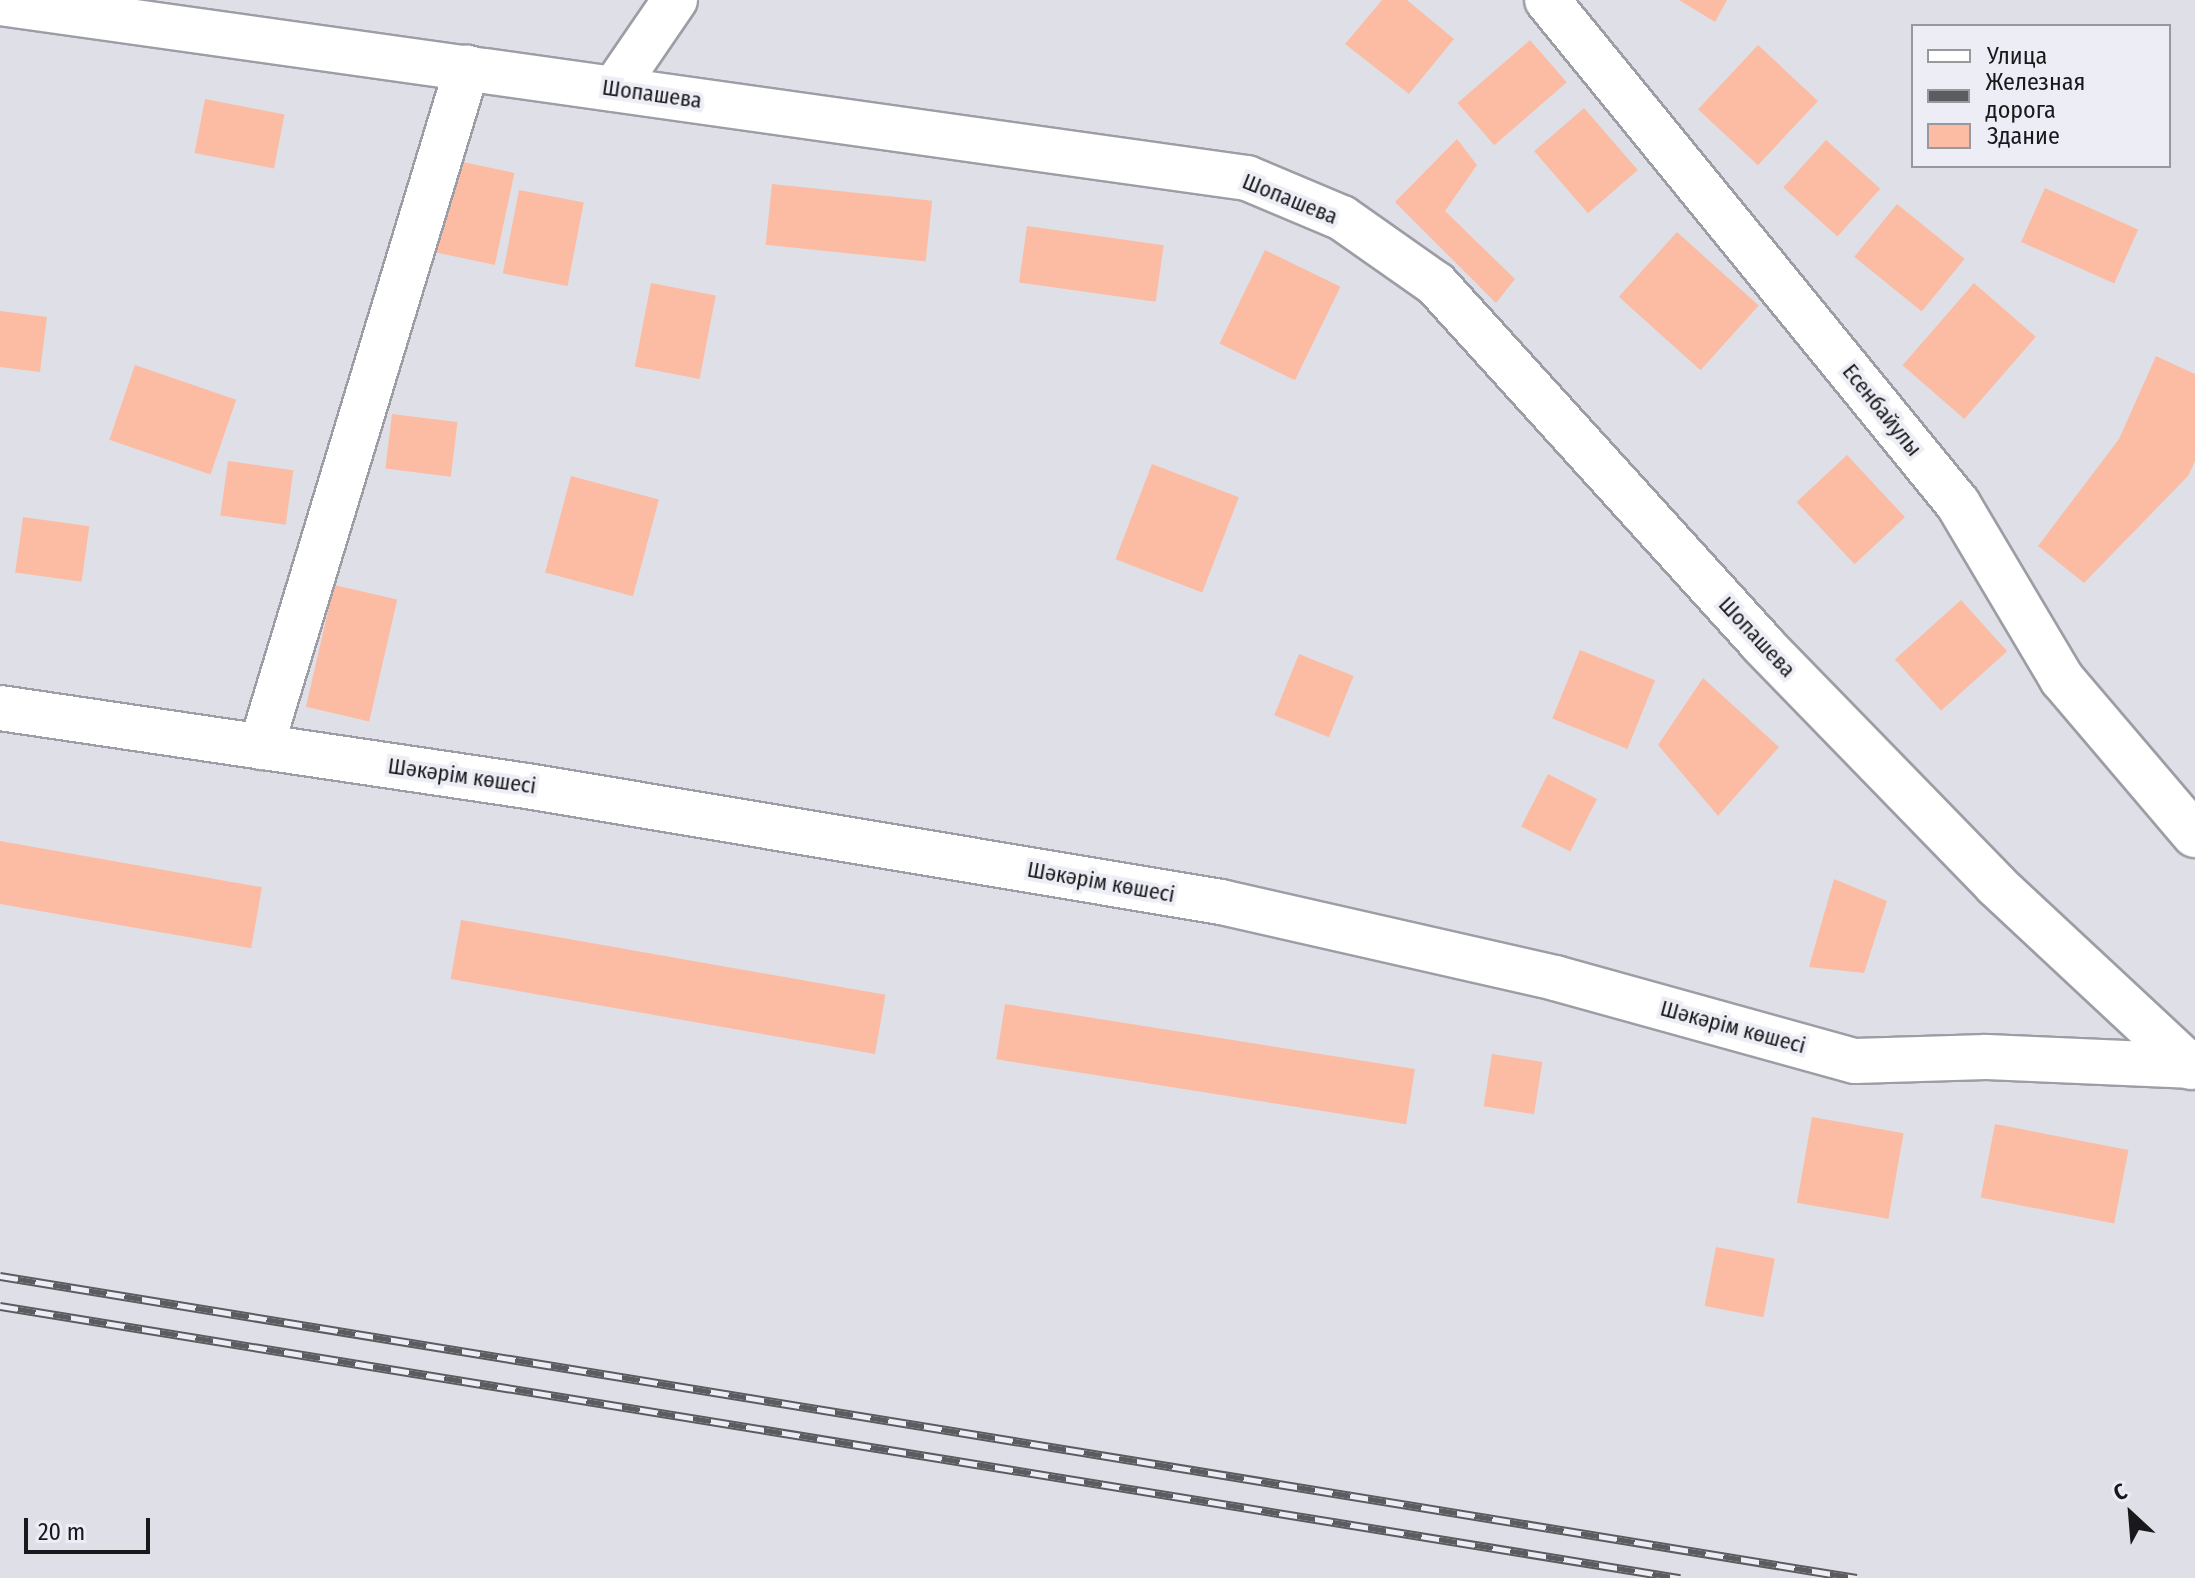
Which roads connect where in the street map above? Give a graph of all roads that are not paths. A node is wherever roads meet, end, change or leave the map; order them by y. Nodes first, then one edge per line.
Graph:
1 (675, 0) edge
2 (1547, 0) edge
3 (0, 3) edge
4 (467, 68) junction
5 (614, 89) junction
6 (0, 708) edge
7 (261, 747) junction
8 (2195, 835) edge
9 (2193, 1066) edge

1 - 5 street
2 - 8 street, Есенбайулы
3 - 4 street, Шопашева
4 - 5 street, Шопашева
4 - 7 street
5 - 9 street, Шопашева
6 - 7 street, Шәкәрім көшесі
7 - 9 street, Шәкәрім көшесі

